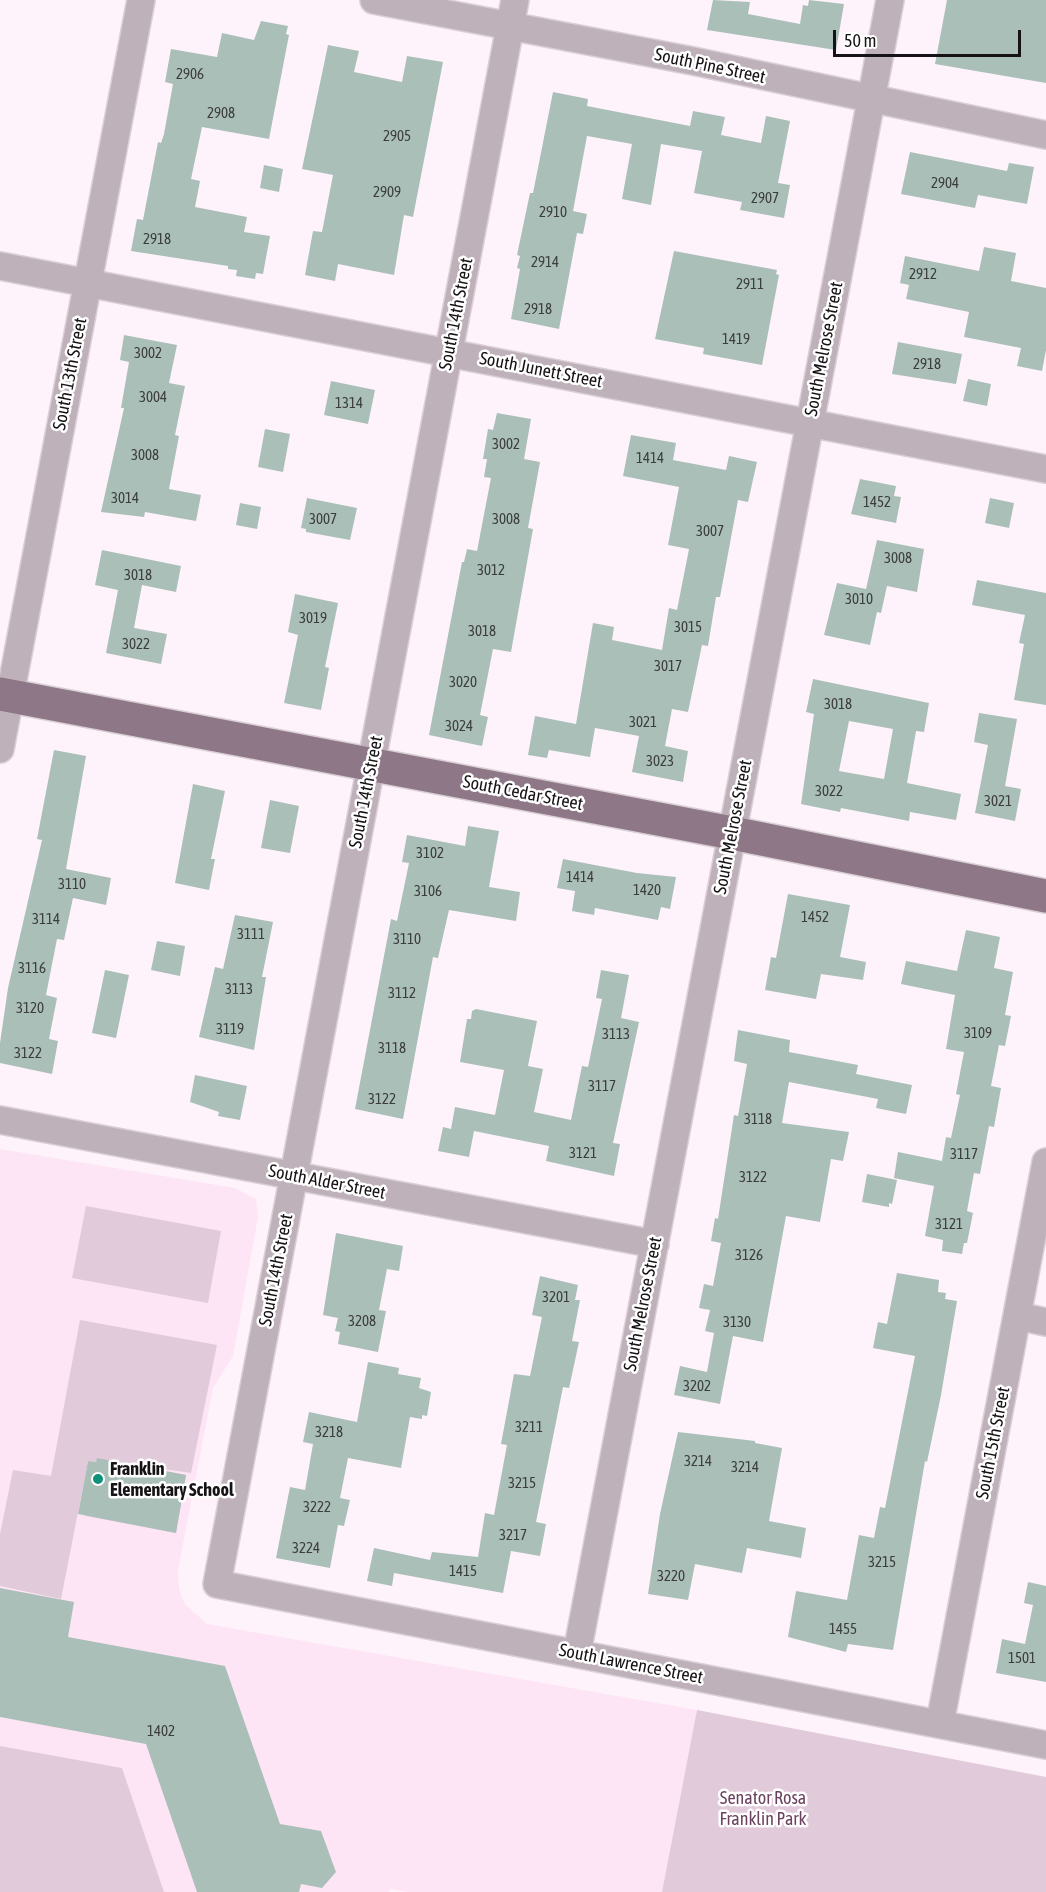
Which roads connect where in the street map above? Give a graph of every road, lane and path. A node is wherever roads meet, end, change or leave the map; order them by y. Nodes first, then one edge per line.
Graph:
1 (141, 0) edge
2 (374, 0) edge
3 (515, 0) edge
4 (890, 0) edge
5 (510, 26) junction
6 (871, 100) junction
7 (1046, 135) edge
8 (0, 266) edge
9 (88, 283) junction
10 (449, 353) junction
11 (810, 424) junction
12 (1046, 469) edge
13 (5, 695) edge
14 (0, 749) edge
15 (371, 764) junction
16 (732, 832) junction
17 (1046, 896) edge
18 (0, 1120) edge
19 (1046, 1162) edge
20 (293, 1176) junction
21 (655, 1244) junction
22 (1018, 1316) junction
23 (1046, 1322) edge
24 (217, 1584) joint
25 (577, 1653) junction
26 (939, 1723) junction
27 (1046, 1745) edge

1 - 9 street, South 13th Street
2 - 5 street, South Pine Street
3 - 5 street, South 14th Street
4 - 6 street, South Melrose Street
5 - 6 street, South Pine Street
5 - 10 street, South 14th Street
6 - 7 street, South Pine Street
6 - 11 street, South Melrose Street
8 - 9 street, South Junett Street
9 - 10 street, South Junett Street
9 - 13 street, South 13th Street
10 - 11 street, South Junett Street
10 - 15 street, South 14th Street
11 - 12 street, South Junett Street
11 - 16 street, South Melrose Street
13 - 14 street, South 13th Street
13 - 15 main road, South Cedar Street
15 - 16 main road, South Cedar Street
15 - 20 street, South 14th Street
16 - 17 main road, South Cedar Street
16 - 21 street, South Melrose Street
18 - 20 street, South Alder Street
19 - 22 street, South 15th Street
20 - 21 street, South Alder Street
20 - 24 street, South 14th Street
21 - 25 street, South Melrose Street
22 - 23 street
22 - 26 street, South 15th Street
24 - 25 street, South Lawrence Street
25 - 26 street, South Lawrence Street
26 - 27 street, South Lawrence Street

